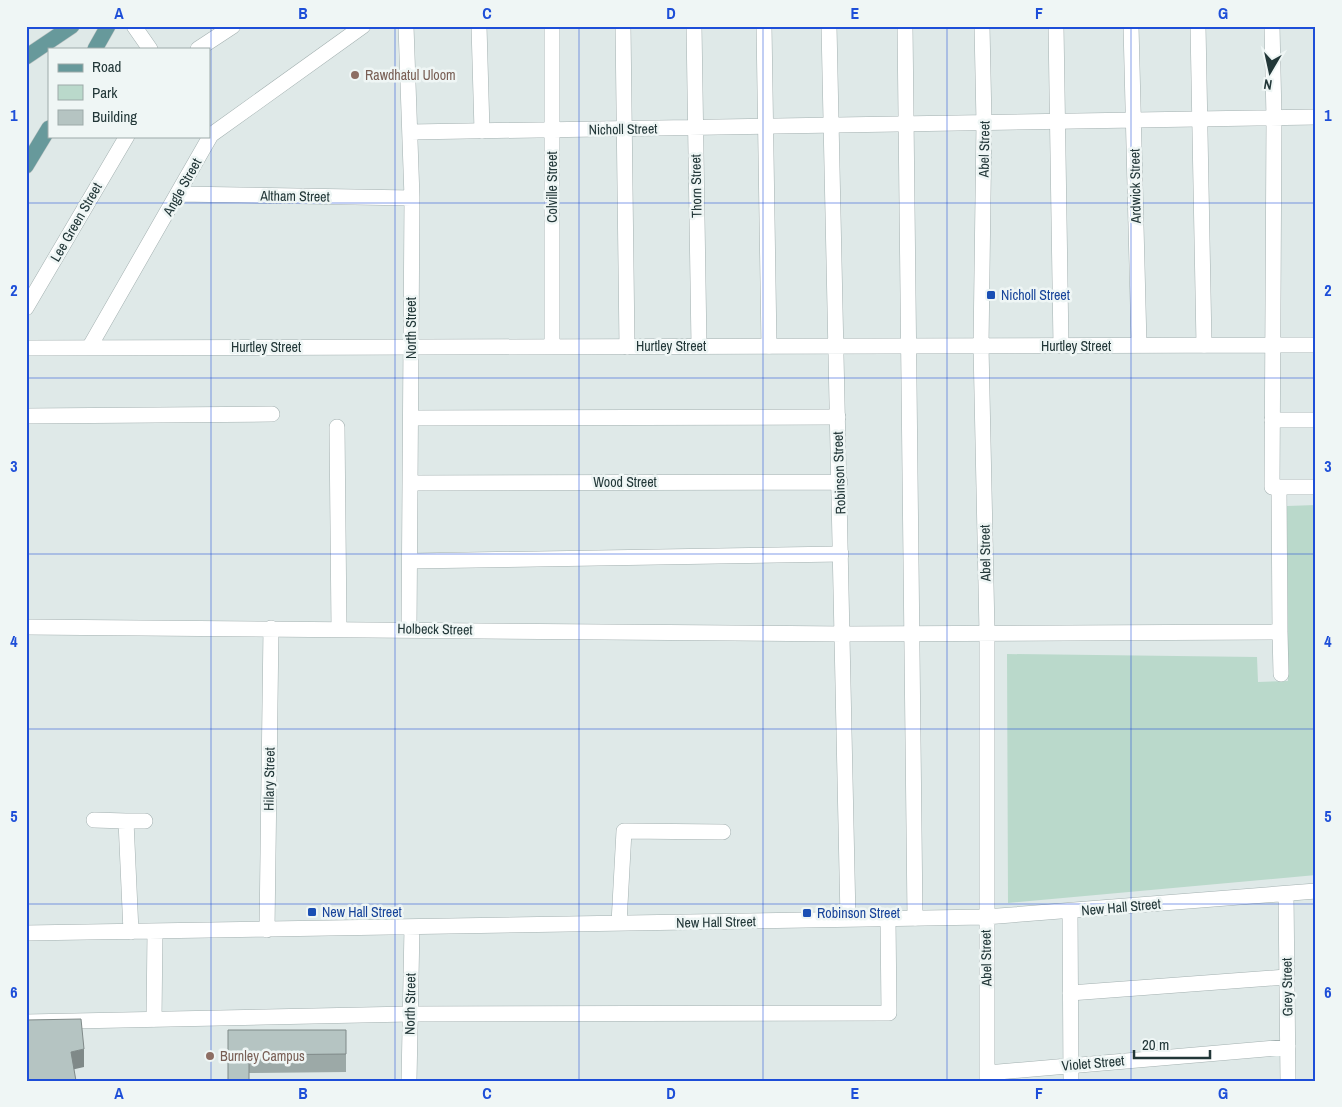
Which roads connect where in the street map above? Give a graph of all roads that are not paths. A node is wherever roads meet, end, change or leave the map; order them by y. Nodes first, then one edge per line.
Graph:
1 (72, 26) edge
2 (108, 26) edge
3 (134, 26) edge
4 (233, 26) edge
5 (363, 26) edge
6 (406, 26) edge
7 (479, 26) edge
8 (552, 26) edge
9 (623, 26) edge
10 (694, 26) edge
11 (764, 26) edge
12 (829, 26) edge
13 (905, 26) edge
14 (982, 26) edge
15 (1056, 26) edge
16 (1131, 26) edge
17 (1198, 26) edge
18 (1272, 26) edge
19 (96, 48) edge
20 (149, 48) edge
21 (200, 48) edge
22 (28, 52) edge
23 (1316, 117) edge
24 (1274, 118) junction
25 (1200, 119) junction
26 (1133, 120) junction
27 (1058, 121) junction
28 (984, 123) junction
29 (906, 124) junction
30 (831, 126) junction
31 (766, 127) junction
32 (624, 128) junction
33 (696, 128) junction
34 (48, 130) edge
35 (552, 130) junction
36 (482, 131) junction
37 (411, 132) junction
38 (210, 134) edge
39 (125, 138) edge
40 (208, 138) edge
41 (26, 166) edge
42 (179, 194) junction
43 (412, 198) junction
44 (26, 308) edge
45 (1139, 345) junction
46 (1204, 345) junction
47 (1272, 345) junction
48 (1316, 345) edge
49 (627, 346) junction
50 (699, 346) junction
51 (770, 346) junction
52 (836, 346) junction
53 (909, 346) junction
54 (981, 346) junction
55 (1062, 346) junction
56 (411, 347) junction
57 (552, 347) junction
58 (26, 348) edge
59 (89, 348) junction
60 (272, 414) dead end
61 (26, 416) edge
62 (411, 418) junction
63 (838, 418) junction
64 (1272, 420) junction
65 (1316, 420) edge
66 (337, 426) dead end
67 (840, 482) junction
68 (411, 484) junction
69 (1275, 487) junction
70 (1316, 487) edge
71 (841, 554) junction
72 (410, 561) junction
73 (26, 626) edge
74 (271, 628) junction
75 (339, 628) junction
76 (409, 629) junction
77 (987, 632) junction
78 (1280, 632) junction
79 (912, 633) junction
80 (843, 634) junction
81 (1281, 674) dead end
82 (94, 820) dead end
83 (126, 821) junction
84 (145, 821) dead end
85 (723, 832) dead end
86 (1316, 891) edge
87 (1286, 894) junction
88 (1070, 911) junction
89 (986, 917) junction
90 (915, 918) junction
91 (848, 919) junction
92 (888, 919) junction
93 (619, 923) junction
94 (412, 927) junction
95 (267, 930) junction
96 (131, 932) junction
97 (155, 932) junction
98 (26, 933) edge
99 (1286, 977) junction
100 (1070, 993) junction
101 (410, 1014) junction
102 (154, 1020) junction
103 (26, 1022) edge
104 (1288, 1047) junction
105 (1070, 1064) junction
106 (987, 1077) edge
107 (409, 1081) edge
108 (1070, 1081) edge
109 (1288, 1081) edge

1 - 22 main road
2 - 19 main road
3 - 20 street
4 - 21 street
5 - 38 street, Angle Street
6 - 37 street, North Street
7 - 36 street
8 - 35 street, Colville Street
9 - 32 street
10 - 33 street, Thorn Street
11 - 31 street
12 - 30 street, Robinson Street
13 - 29 street
14 - 28 street, Abel Street
15 - 27 street
16 - 26 street, Ardwick Street
17 - 25 street
18 - 24 street
23 - 24 street, Nicholl Street
24 - 25 street, Nicholl Street
24 - 47 street
25 - 26 street, Nicholl Street
25 - 46 street
26 - 27 street, Nicholl Street
26 - 45 street, Ardwick Street
27 - 28 street, Nicholl Street
27 - 55 street
28 - 29 street, Nicholl Street
28 - 54 street, Abel Street
29 - 30 street, Nicholl Street
29 - 53 street
30 - 31 street, Nicholl Street
30 - 52 street, Robinson Street
31 - 33 street, Nicholl Street
31 - 51 street
32 - 33 street, Nicholl Street
32 - 35 street, Nicholl Street
32 - 49 street
33 - 50 street, Thorn Street
34 - 41 main road
35 - 36 street, Nicholl Street
35 - 57 street, Colville Street
36 - 37 street, Nicholl Street
37 - 43 street, North Street
39 - 44 street, Lee Green Street
40 - 42 street, Angle Street
42 - 43 street, Altham Street
42 - 59 street, Angle Street
43 - 56 street, North Street
45 - 46 street, Hurtley Street
45 - 55 street, Hurtley Street
46 - 47 street, Hurtley Street
47 - 48 street, Hurtley Street
47 - 64 street
49 - 50 street, Hurtley Street
49 - 57 street, Hurtley Street
50 - 51 street, Hurtley Street
51 - 52 street, Hurtley Street
52 - 53 street, Hurtley Street
52 - 63 street, Robinson Street
53 - 54 street, Hurtley Street
53 - 79 street
54 - 55 street, Hurtley Street
54 - 77 street, Abel Street
56 - 57 street, Hurtley Street
56 - 59 street, Hurtley Street
56 - 62 street, North Street
58 - 59 street, Hurtley Street
60 - 61 street
62 - 63 street
62 - 68 street, North Street
63 - 67 street, Robinson Street
64 - 65 street
64 - 69 street
66 - 75 street
67 - 68 street, Wood Street
67 - 71 street, Robinson Street
68 - 72 street, North Street
69 - 70 street
69 - 78 street
71 - 72 street
71 - 80 street, Robinson Street
72 - 76 street, North Street
73 - 74 street, Holbeck Street
74 - 75 street, Holbeck Street
74 - 95 street, Hilary Street
75 - 76 street, Holbeck Street
76 - 80 street, Holbeck Street
77 - 78 street, Holbeck Street
77 - 79 street, Holbeck Street
77 - 89 street, Abel Street
78 - 81 street
79 - 80 street, Holbeck Street
79 - 90 street
80 - 91 street, Robinson Street
82 - 83 street
83 - 84 street
83 - 96 street
85 - 93 street
86 - 87 street, New Hall Street
87 - 88 street, New Hall Street
87 - 99 street, Grey Street
88 - 89 street, New Hall Street
88 - 100 street
89 - 90 street, New Hall Street
89 - 106 street, Abel Street
90 - 92 street, New Hall Street
91 - 92 street, New Hall Street
91 - 93 street, New Hall Street
92 - 101 street
93 - 94 street, New Hall Street
94 - 95 street, New Hall Street
94 - 101 street, North Street
95 - 97 street, New Hall Street
96 - 97 street, New Hall Street
96 - 98 street, New Hall Street
97 - 102 street
99 - 100 street
99 - 104 street, Grey Street
100 - 105 street
101 - 102 street
101 - 107 street, North Street
102 - 103 street
104 - 105 street, Violet Street
104 - 109 street, Grey Street
105 - 106 street, Violet Street
105 - 108 street

